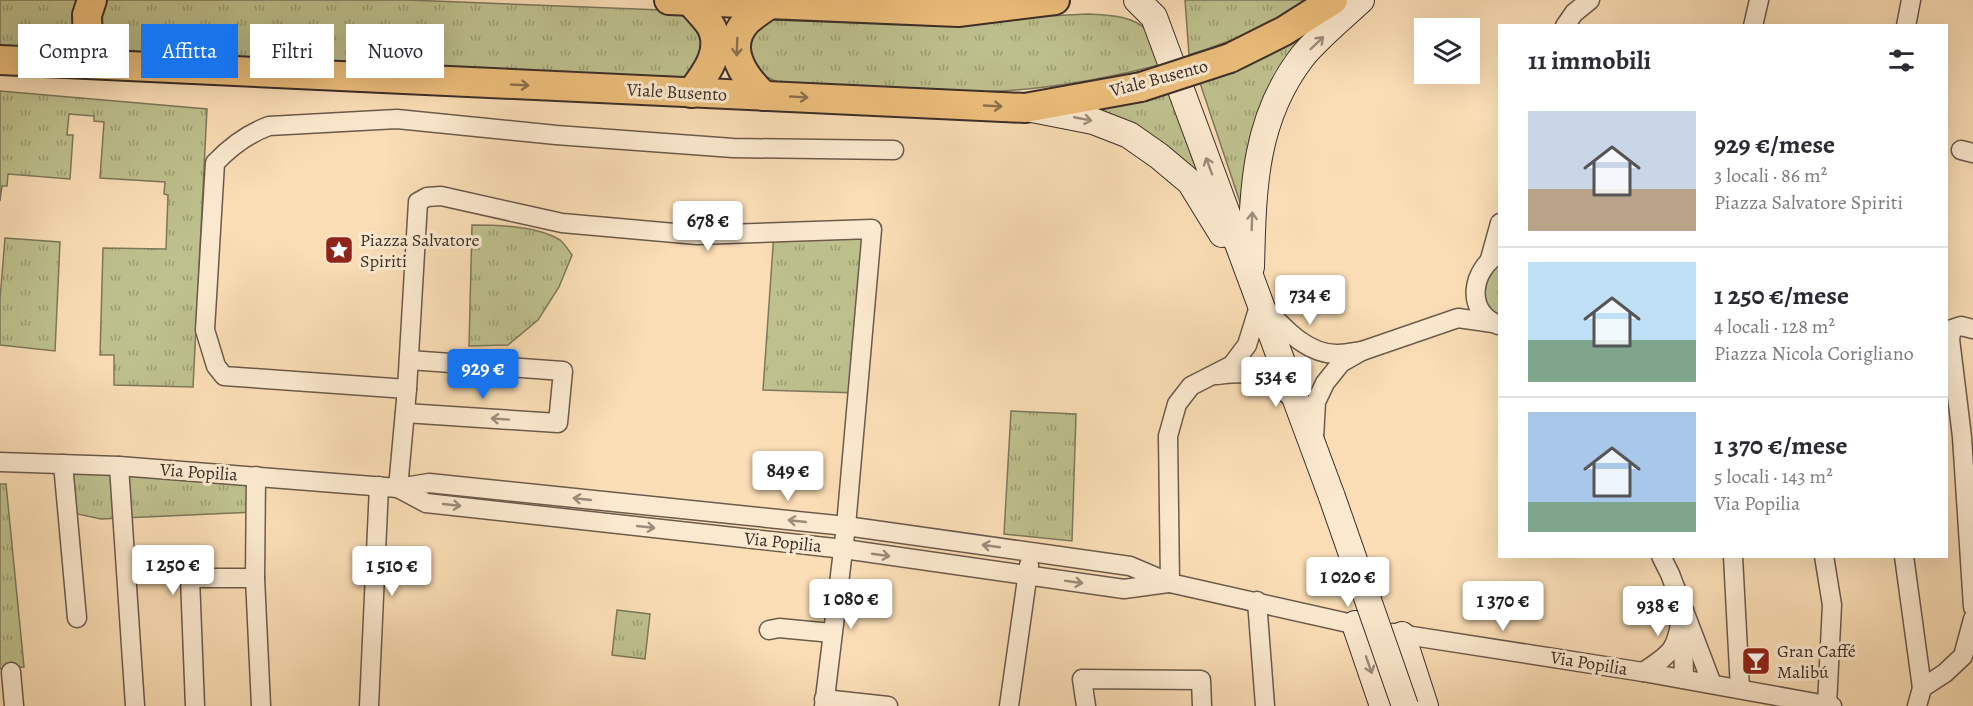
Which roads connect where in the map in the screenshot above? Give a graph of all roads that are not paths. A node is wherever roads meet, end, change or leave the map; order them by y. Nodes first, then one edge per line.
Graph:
1 (92, 0) edge
2 (679, 0) edge
3 (1055, 0) edge
4 (1137, 0) edge
5 (1333, 0) edge
6 (1361, 0) edge
7 (1590, 0) edge
8 (1759, 0) edge
9 (1911, 0) edge
10 (770, 4) junction
11 (87, 24) edge
12 (1566, 24) edge
13 (1753, 24) edge
14 (1906, 24) edge
15 (0, 60) edge
16 (18, 61) edge
17 (129, 66) edge
18 (691, 93) junction
19 (764, 96) junction
20 (1025, 108) junction
21 (894, 150) dead end
22 (1498, 236) edge
23 (1495, 256) edge
24 (1255, 291) junction
25 (1476, 296) junction
26 (1458, 318) junction
27 (1497, 324) edge
28 (1973, 329) edge
29 (1362, 351) junction
30 (409, 360) junction
31 (1210, 376) junction
32 (407, 389) junction
33 (1296, 401) junction
34 (405, 413) junction
35 (1967, 438) edge
36 (1313, 446) junction
37 (0, 462) edge
38 (63, 464) junction
39 (119, 466) junction
40 (256, 476) junction
41 (388, 487) junction
42 (846, 526) junction
43 (844, 549) junction
44 (1031, 551) junction
45 (1662, 558) edge
46 (1732, 558) edge
47 (1824, 558) edge
48 (1904, 558) edge
49 (1028, 575) junction
50 (255, 578) junction
51 (1170, 583) junction
52 (1257, 601) junction
53 (1973, 607) edge
54 (1683, 610) junction
55 (77, 618) dead end
56 (1973, 619) edge
57 (1355, 624) junction
58 (769, 630) dead end
59 (832, 633) junction
60 (1402, 635) junction
61 (11, 672) dead end
62 (1643, 672) junction
63 (1684, 679) junction
64 (1712, 684) junction
65 (1922, 688) junction
66 (1740, 689) junction
67 (824, 702) edge
68 (14, 706) edge
69 (135, 706) edge
70 (195, 706) edge
71 (261, 706) edge
72 (369, 706) edge
73 (888, 706) edge
74 (1009, 706) edge
75 (1086, 706) edge
76 (1202, 706) edge
77 (1265, 706) edge
78 (1383, 706) edge
79 (1405, 706) edge
80 (1425, 706) edge
81 (1829, 706) edge
82 (1917, 706) edge

1 - 11 main road
2 - 10 main road
2 - 18 main road
3 - 10 main road
24 -> 4 main road
5 - 20 main road, Viale Busento, bridge
24 -> 6 main road
7 - 12 street
8 - 13 street
9 - 14 street
10 -> 19 main road
15 - 16 main road, Viale Busento
17 -> 18 main road, Viale Busento
18 - 19 main road, Viale Busento
19 -> 20 main road, Viale Busento
20 -> 24 main road
21 - 32 street
22 - 23 street
23 - 25 street
24 - 29 street
24 - 31 street
24 - 33 main road
25 - 26 street
25 - 27 street
26 - 27 street
26 - 29 street
28 - 35 street
29 - 36 street
30 - 32 street
30 -> 34 street
30 - 42 street
31 - 33 street
31 - 51 street
32 - 34 street
33 - 36 main road
34 - 41 street
35 - 53 street
36 - 79 main road, bridge
37 - 38 street, Via Popilia
38 - 39 street, Via Popilia
38 - 55 street
39 - 40 street, Via Popilia
39 - 69 street
40 - 41 street, Via Popilia
40 - 50 street
42 -> 41 street, Via Popilia
41 -> 43 street, Via Popilia
41 - 72 street
42 - 43 street
44 -> 42 street, Via Popilia
43 -> 49 street, Via Popilia
43 - 59 street
44 - 49 street
44 - 51 street, Via Popilia
45 - 54 street
46 - 66 street
47 - 81 street
48 - 65 street
49 -> 51 street, Via Popilia
49 - 74 street
50 - 70 street
50 - 71 street
51 - 52 street, Via Popilia
52 - 57 street, Via Popilia
52 - 77 street
54 - 62 street
54 - 63 street
54 - 64 street
56 - 65 street
57 - 60 street, Via Popilia
57 -> 78 main road
58 - 59 street
59 - 67 street
60 - 62 street, Via Popilia
60 - 80 main road
61 - 68 street
62 - 63 street, Via Popilia
63 - 64 street, Via Popilia
64 - 66 street, Via Popilia
65 - 82 street
66 - 81 street, Via Popilia
67 - 73 street
75 - 76 street

